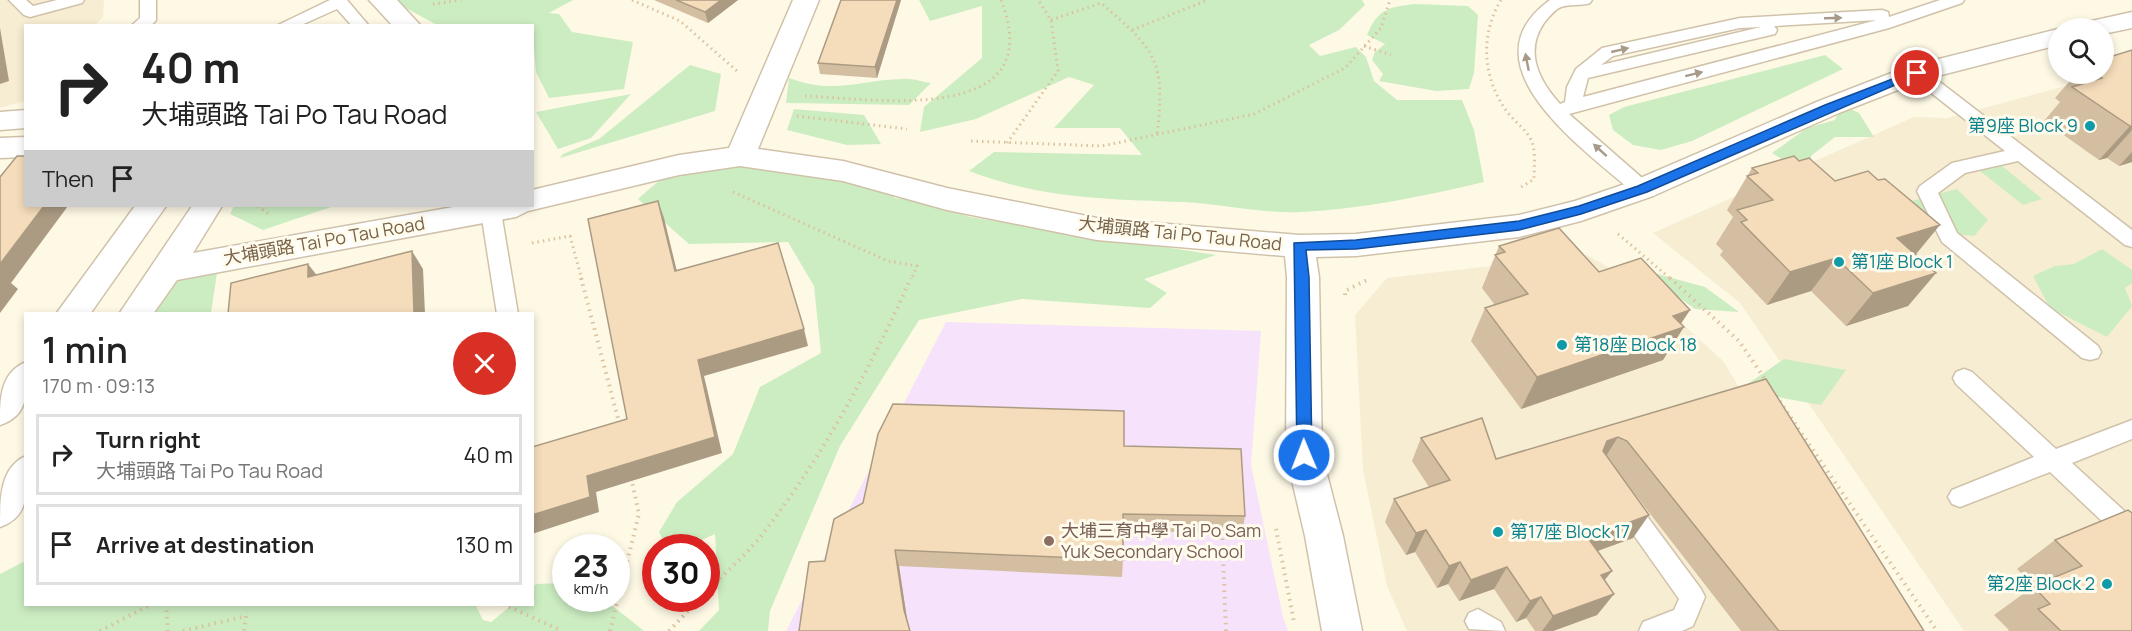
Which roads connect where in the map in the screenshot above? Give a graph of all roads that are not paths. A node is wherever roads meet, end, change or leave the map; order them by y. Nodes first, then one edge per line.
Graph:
1 (17, 0) edge
2 (76, 0) edge
3 (148, 0) edge
4 (382, 0) edge
5 (806, 0) edge
6 (1584, 0) edge
7 (339, 1) edge
8 (1559, 1) edge
9 (1949, 3) edge
10 (2132, 20) edge
11 (149, 24) edge
12 (288, 24) edge
13 (359, 24) edge
14 (406, 24) edge
15 (2114, 24) edge
16 (2048, 40) edge
17 (1917, 73) junction
18 (1565, 108) junction
19 (24, 119) edge
20 (0, 121) edge
21 (24, 147) edge
22 (0, 148) edge
23 (2021, 154) junction
24 (740, 156) junction
25 (1642, 189) junction
26 (534, 201) edge
27 (150, 207) edge
28 (206, 207) edge
29 (503, 208) edge
30 (2132, 240) edge
31 (1299, 246) junction
32 (167, 270) junction
33 (73, 312) edge
34 (136, 312) edge
35 (508, 312) edge
36 (2090, 352) dead end
37 (1964, 378) dead end
38 (24, 379) edge
39 (0, 411) edge
40 (2132, 429) edge
41 (2054, 460) junction
42 (24, 474) edge
43 (1609, 482) edge
44 (1960, 497) dead end
45 (0, 511) edge
46 (2132, 533) edge
47 (1342, 631) edge
48 (1652, 631) edge

1 - 2 lane
3 - 11 lane
4 - 14 street
5 - 24 street
6 - 8 lane
7 - 12 lane
7 - 13 lane
18 -> 8 lane
18 -> 9 lane
18 -> 9 lane
10 - 15 street
16 - 17 street, 大埔頭路 Tai Po Tau Road
17 - 23 lane
17 - 25 street, 大埔頭路 Tai Po Tau Road
25 -> 18 lane
19 - 20 street
21 - 22 street
23 - 30 lane
23 - 36 lane
24 - 26 street, 大埔頭路 Tai Po Tau Road
24 - 31 street, 大埔頭路 Tai Po Tau Road
25 - 31 street, 大埔頭路 Tai Po Tau Road
27 - 33 street
28 - 32 street
29 - 32 street, 大埔頭路 Tai Po Tau Road
29 - 35 lane
31 - 47 street
32 - 34 street
37 - 41 lane
38 - 39 street
40 - 41 lane
41 - 44 lane
41 - 46 lane
42 - 45 street
43 - 48 lane

